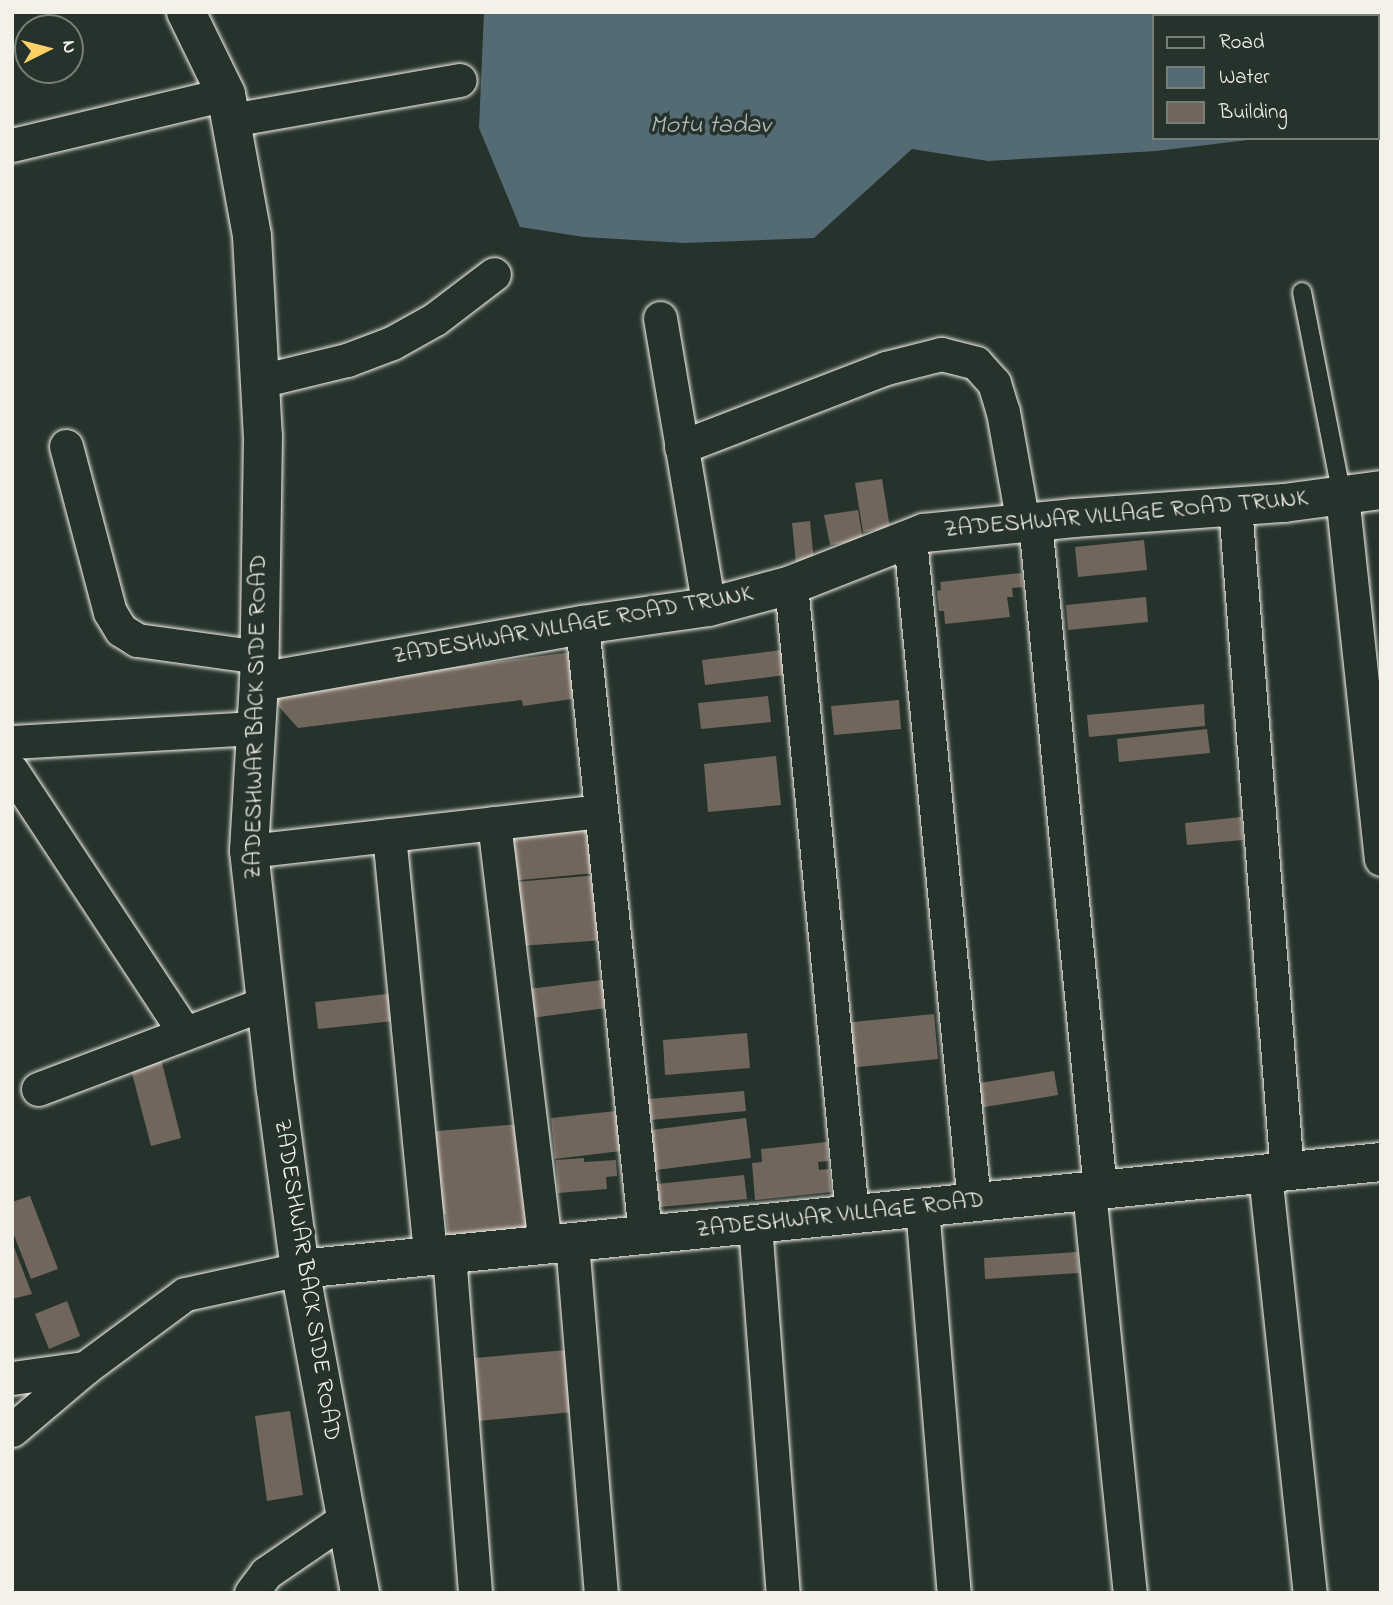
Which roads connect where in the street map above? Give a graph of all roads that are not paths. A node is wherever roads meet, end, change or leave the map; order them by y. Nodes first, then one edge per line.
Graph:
1 (186, 12) edge
2 (460, 80) dead end
3 (229, 107) junction
4 (12, 145) edge
5 (494, 274) dead end
6 (1303, 292) dead end
7 (660, 318) dead end
8 (260, 380) junction
9 (66, 446) dead end
10 (681, 447) junction
11 (1381, 490) edge
12 (1342, 495) junction
13 (1235, 506) junction
14 (1029, 522) junction
15 (910, 539) junction
16 (792, 585) junction
17 (709, 607) junction
18 (582, 625) junction
19 (259, 669) junction
20 (256, 728) junction
21 (12, 743) edge
22 (12, 771) edge
23 (601, 811) junction
24 (494, 823) junction
25 (389, 835) junction
26 (249, 850) junction
27 (1381, 859) edge
28 (266, 1003) junction
29 (185, 1033) junction
30 (38, 1089) dead end
31 (1381, 1162) edge
32 (1276, 1173) junction
33 (1095, 1190) junction
34 (974, 1202) junction
35 (922, 1207) junction
36 (852, 1214) junction
37 (755, 1224) junction
38 (645, 1235) junction
39 (559, 1243) junction
40 (440, 1255) junction
41 (300, 1269) junction
42 (85, 1368) junction
43 (12, 1378) edge
44 (12, 1430) edge
45 (346, 1518) junction
46 (251, 1593) edge
47 (360, 1593) edge
48 (475, 1593) edge
49 (601, 1593) edge
50 (783, 1593) edge
51 (954, 1593) edge
52 (1129, 1593) edge
53 (1310, 1593) edge

1 - 3 street, ZADESHWAR BACK SIDE ROAD
2 - 3 street
3 - 4 street
3 - 8 street, ZADESHWAR BACK SIDE ROAD
5 - 8 street
6 - 12 lane
7 - 10 street
8 - 19 street, ZADESHWAR BACK SIDE ROAD
9 - 19 street
10 - 14 street
10 - 17 street
11 - 12 street, ZADESHWAR VILLAGE ROAD TRUNK
12 - 13 street, ZADESHWAR VILLAGE ROAD TRUNK
12 - 27 street
13 - 14 street, ZADESHWAR VILLAGE ROAD TRUNK
13 - 32 street
14 - 15 street, ZADESHWAR VILLAGE ROAD TRUNK
14 - 33 street
15 - 16 street, ZADESHWAR VILLAGE ROAD TRUNK
15 - 34 street
16 - 17 street, ZADESHWAR VILLAGE ROAD TRUNK
16 - 36 street
17 - 18 street, ZADESHWAR VILLAGE ROAD TRUNK
18 - 19 street, ZADESHWAR VILLAGE ROAD TRUNK
18 - 23 street
19 - 20 street, ZADESHWAR BACK SIDE ROAD
20 - 21 street
20 - 26 street, ZADESHWAR BACK SIDE ROAD
22 - 29 street
23 - 24 street
23 - 38 street
24 - 25 street
24 - 39 street
25 - 26 street
25 - 40 street
26 - 28 street, ZADESHWAR BACK SIDE ROAD
28 - 29 street
28 - 41 street, ZADESHWAR BACK SIDE ROAD
29 - 30 street
31 - 32 street, ZADESHWAR VILLAGE ROAD
32 - 33 street, ZADESHWAR VILLAGE ROAD
32 - 53 street
33 - 34 street, ZADESHWAR VILLAGE ROAD
33 - 52 street
34 - 35 street, ZADESHWAR VILLAGE ROAD
35 - 36 street, ZADESHWAR VILLAGE ROAD
35 - 51 street
36 - 37 street, ZADESHWAR VILLAGE ROAD
37 - 38 street, ZADESHWAR VILLAGE ROAD
37 - 50 street
38 - 39 street, ZADESHWAR VILLAGE ROAD
39 - 40 street, ZADESHWAR VILLAGE ROAD
39 - 49 street
40 - 41 street, ZADESHWAR VILLAGE ROAD
40 - 48 street
41 - 42 street
41 - 45 street, ZADESHWAR BACK SIDE ROAD
42 - 43 street
42 - 44 street
45 - 46 street
45 - 47 street, ZADESHWAR BACK SIDE ROAD

